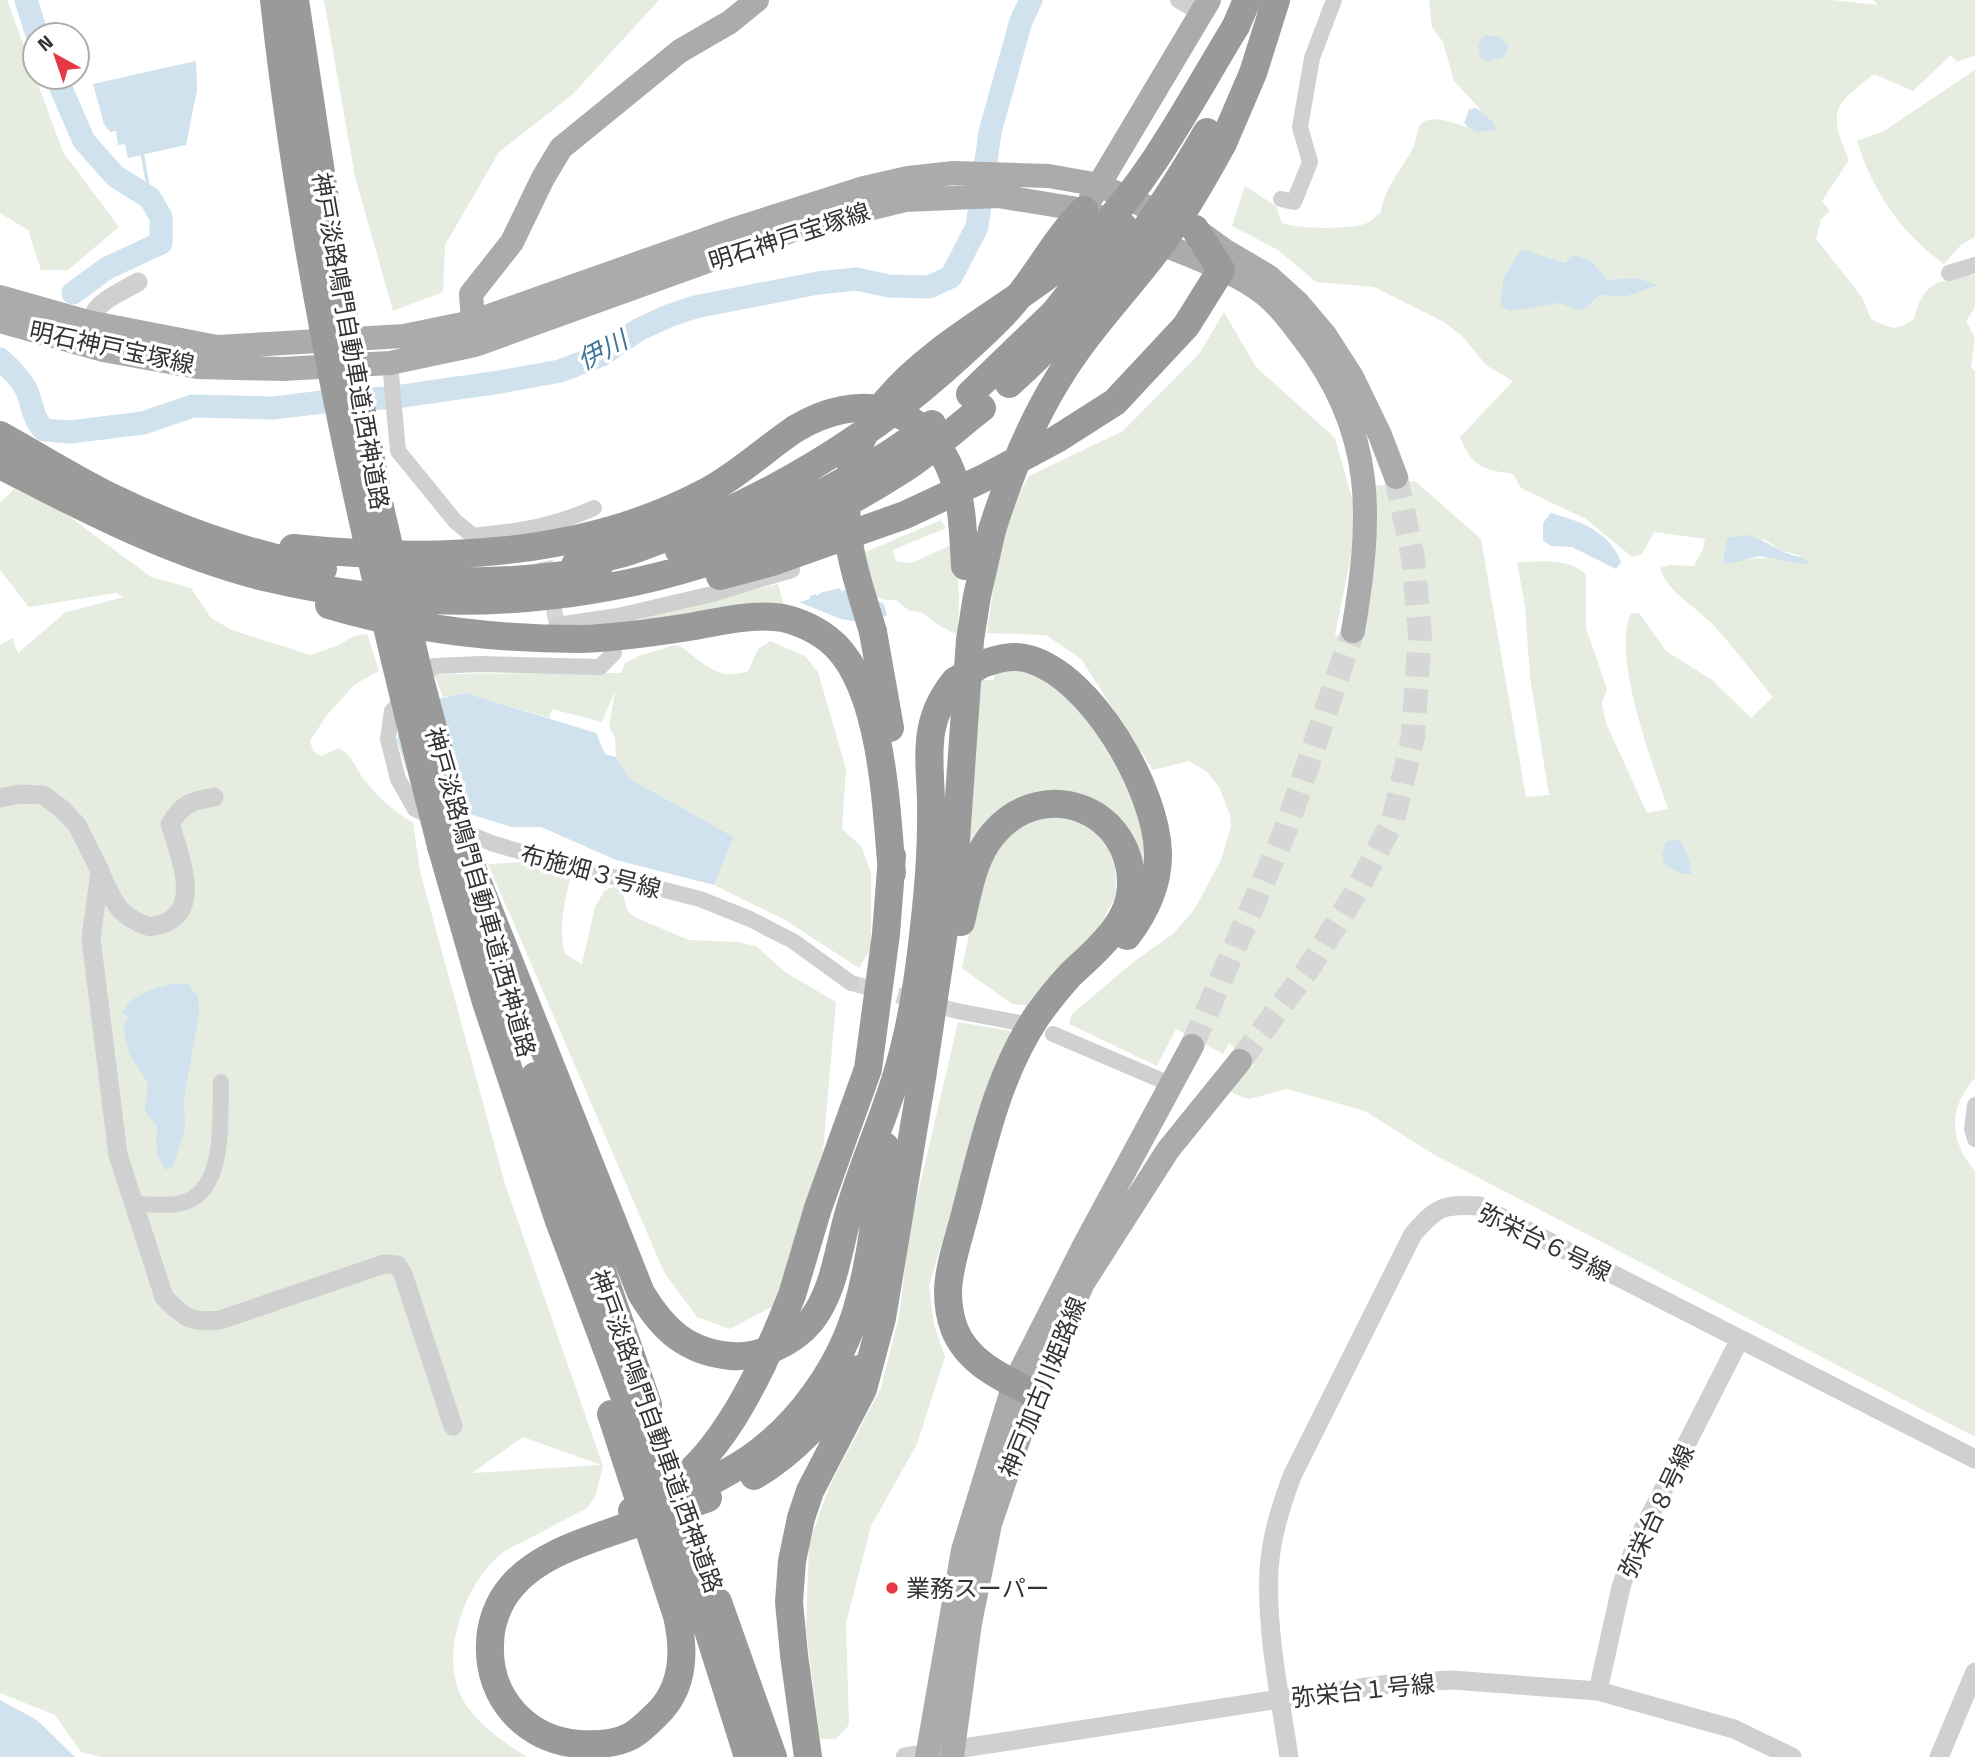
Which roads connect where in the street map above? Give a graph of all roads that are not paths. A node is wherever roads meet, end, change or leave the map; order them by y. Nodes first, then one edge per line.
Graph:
1 (274, 0) edge
2 (295, 0) edge
3 (757, 0) edge
4 (1178, 0) edge
5 (1247, 0) edge
6 (1268, 0) edge
7 (1276, 0) edge
8 (1335, 0) edge
9 (1206, 7) edge
10 (1236, 26) junction
11 (1002, 184) junction
12 (1099, 185) junction
13 (1281, 199) dead end
14 (1084, 210) junction
15 (1195, 229) junction
16 (1975, 265) edge
17 (1221, 270) junction
18 (1949, 273) dead end
19 (138, 282) dead end
20 (0, 297) edge
21 (0, 321) edge
22 (86, 333) junction
23 (474, 333) junction
24 (390, 370) junction
25 (976, 401) junction
26 (0, 435) edge
27 (0, 466) edge
28 (1396, 477) tunnel mouth
29 (106, 495) junction
30 (594, 508) dead end
31 (199, 556) junction
32 (792, 570) dead end
33 (514, 580) junction
34 (604, 588) junction
35 (557, 625) dead end
36 (1353, 631) tunnel mouth
37 (976, 652) junction
38 (614, 653) dead end
39 (214, 797) dead end
40 (0, 798) edge
41 (454, 850) junction
42 (100, 872) junction
43 (891, 873) junction
44 (851, 983) tunnel mouth
45 (957, 1011) tunnel mouth
46 (1020, 1023) dead end
47 (1053, 1034) dead end
48 (1192, 1046) tunnel mouth
49 (1240, 1061) tunnel mouth
50 (867, 1069) junction
51 (909, 1077) junction
52 (221, 1082) dead end
53 (1170, 1084) junction
54 (1975, 1105) edge
55 (1975, 1139) edge
56 (134, 1204) junction
57 (849, 1212) junction
58 (558, 1218) junction
59 (882, 1318) junction
60 (1740, 1339) junction
61 (1028, 1381) junction
62 (453, 1426) dead end
63 (1975, 1459) edge
64 (702, 1483) junction
65 (633, 1518) junction
66 (1975, 1672) edge
67 (1598, 1692) junction
68 (1280, 1699) junction
69 (952, 1753) edge
70 (919, 1756) edge
71 (564, 1757) edge
72 (748, 1757) edge
73 (773, 1757) edge
74 (808, 1757) edge
75 (1289, 1757) edge
76 (1792, 1757) edge
77 (1939, 1757) edge

1 - 41 highway, 神戸淡路鳴門自動車道;西神道路, bridge
2 - 41 highway, 神戸淡路鳴門自動車道;西神道路, bridge
3 - 23 main road
4 - 9 street
5 - 10 highway
6 - 25 highway, bridge
7 - 37 highway, bridge
8 - 13 street
9 - 12 main road
10 - 25 highway, bridge
10 - 43 highway, bridge
11 - 12 main road, 明石神戸宝塚線
11 - 14 main road, 明石神戸宝塚線
11 - 23 main road, 明石神戸宝塚線
11 - 23 main road, 明石神戸宝塚線
12 - 14 main road
12 - 15 main road
14 - 17 main road
14 - 33 highway
15 - 17 highway
15 - 28 main road
16 - 18 street
17 - 34 highway
17 - 36 main road
19 - 22 street
20 - 22 main road, 明石神戸宝塚線
21 - 22 main road, 明石神戸宝塚線
22 - 23 main road, 明石神戸宝塚線
22 - 24 main road, 明石神戸宝塚線
23 - 24 main road, 明石神戸宝塚線
24 - 30 street
25 - 33 highway
25 - 34 highway
26 - 29 highway
27 - 31 highway
29 - 33 highway
29 - 37 highway, bridge
31 - 34 highway
31 - 43 highway
32 - 35 street
37 - 51 highway
37 - 51 highway, bridge
37 - 61 highway
38 - 44 street, 布施畑３号線
39 - 42 street
40 - 42 street
41 - 57 highway
41 - 58 highway, 神戸淡路鳴門自動車道;西神道路
41 - 73 highway, 神戸淡路鳴門自動車道;西神道路
42 - 56 street
43 - 50 highway
45 - 46 street
47 - 53 street
48 - 53 main road, 神戸加古川姫路線
49 - 61 main road, 神戸加古川姫路線
50 - 57 highway
50 - 64 highway, bridge
51 - 57 highway
51 - 59 highway
51 - 61 highway
51 - 64 highway
52 - 56 street
53 - 61 main road, 神戸加古川姫路線
54 - 55 street
56 - 62 street
58 - 65 highway
58 - 72 highway, 神戸淡路鳴門自動車道;西神道路
59 - 64 highway
59 - 74 highway
60 - 63 street, 弥栄台６号線
60 - 67 street, 弥栄台８号線
60 - 68 street, 弥栄台６号線
61 - 69 main road, 神戸加古川姫路線
61 - 70 main road, 神戸加古川姫路線
64 - 65 highway, bridge
65 - 71 highway
66 - 77 street
67 - 68 street, 弥栄台１号線
67 - 76 street, 弥栄台１号線
68 - 69 street, 弥栄台１号線
68 - 75 street, 弥栄台６号線
69 - 70 street, 弥栄台１号線

